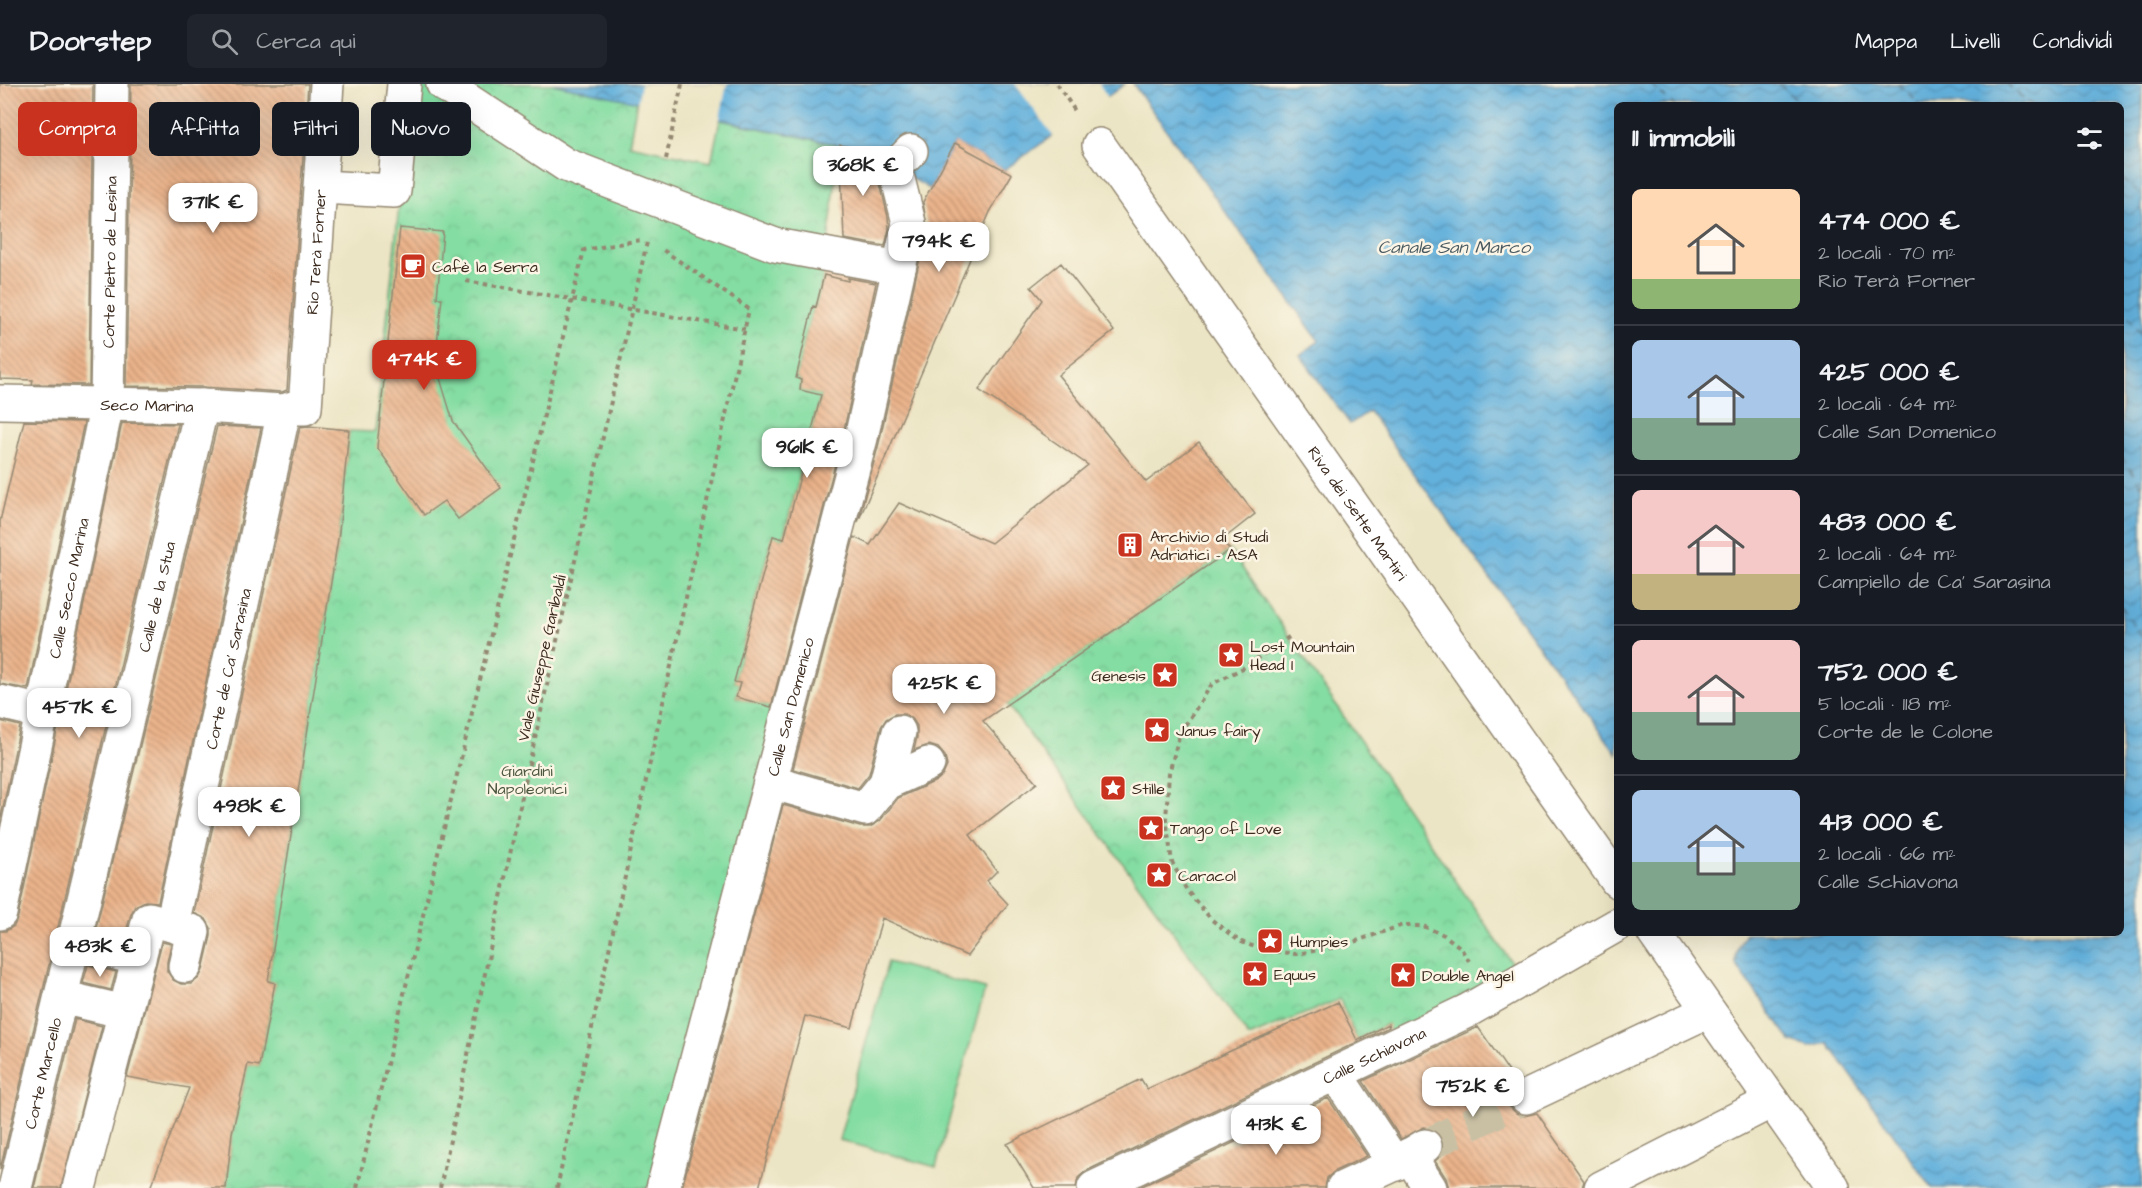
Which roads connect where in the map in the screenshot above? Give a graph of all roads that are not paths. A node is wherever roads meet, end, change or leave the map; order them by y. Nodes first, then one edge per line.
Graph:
1 (112, 84) edge
2 (327, 84) edge
3 (404, 84) edge
4 (443, 84) edge
5 (1099, 145) dead end
6 (912, 150) dead end
7 (321, 188) junction
8 (917, 189) dead end
9 (909, 223) junction
10 (899, 268) junction
11 (107, 404) junction
12 (202, 406) junction
13 (2, 409) edge
14 (289, 409) junction
15 (0, 702) edge
16 (42, 712) junction
17 (899, 732) dead end
18 (928, 764) dead end
19 (770, 782) junction
20 (886, 783) junction
21 (1614, 877) edge
22 (0, 913) edge
23 (160, 922) junction
24 (1614, 927) edge
25 (1656, 936) edge
26 (74, 942) junction
27 (139, 958) junction
28 (185, 966) dead end
29 (61, 997) junction
30 (1708, 1011) junction
31 (125, 1012) junction
32 (1336, 1075) junction
33 (1526, 1097) tunnel mouth
34 (1772, 1101) junction
35 (1409, 1155) junction
36 (15, 1188) edge
37 (79, 1188) edge
38 (663, 1188) edge
39 (1094, 1188) edge
40 (1343, 1188) edge
41 (1430, 1188) edge
42 (1601, 1188) edge
43 (1833, 1188) edge

1 - 11 street, Corte Pietro de Lesina
2 - 7 street, Rio Terà Forner
3 - 7 street
4 - 10 street
5 - 21 street, Riva dei Sette Martiri
6 - 9 street, Calle San Domenico
7 - 14 street, Rio Terà Forner
8 - 9 street, Calle San Domenico
9 - 10 street, Calle San Domenico
10 - 19 street, Calle San Domenico
11 - 12 street, Seco Marina
11 - 13 street, Seco Marina
11 - 16 street, Calle Secco Marina
12 - 14 street, Seco Marina
12 - 26 street, Calle de la Stua
14 - 23 street, Corte de Ca' Sarasina
15 - 16 street
16 - 22 street, Calle Secco Marina
17 - 20 street
18 - 20 street
19 - 20 street
19 - 38 street, Calle San Domenico
23 - 27 street, Corte de Ca' Sarasina
23 - 28 street
24 - 32 street, Calle Schiavona
25 - 30 street
26 - 27 street
26 - 29 street, Calle de la Stua
27 - 31 street, Corte de Ca' Sarasina
29 - 31 street
29 - 36 street, Corte Marcello
30 - 33 street
30 - 34 street
31 - 37 street, Corte de Ca' Sarasina
32 - 35 street
32 - 39 street, Calle Schiavona
34 - 42 street
34 - 43 street
35 - 40 street
35 - 41 street

